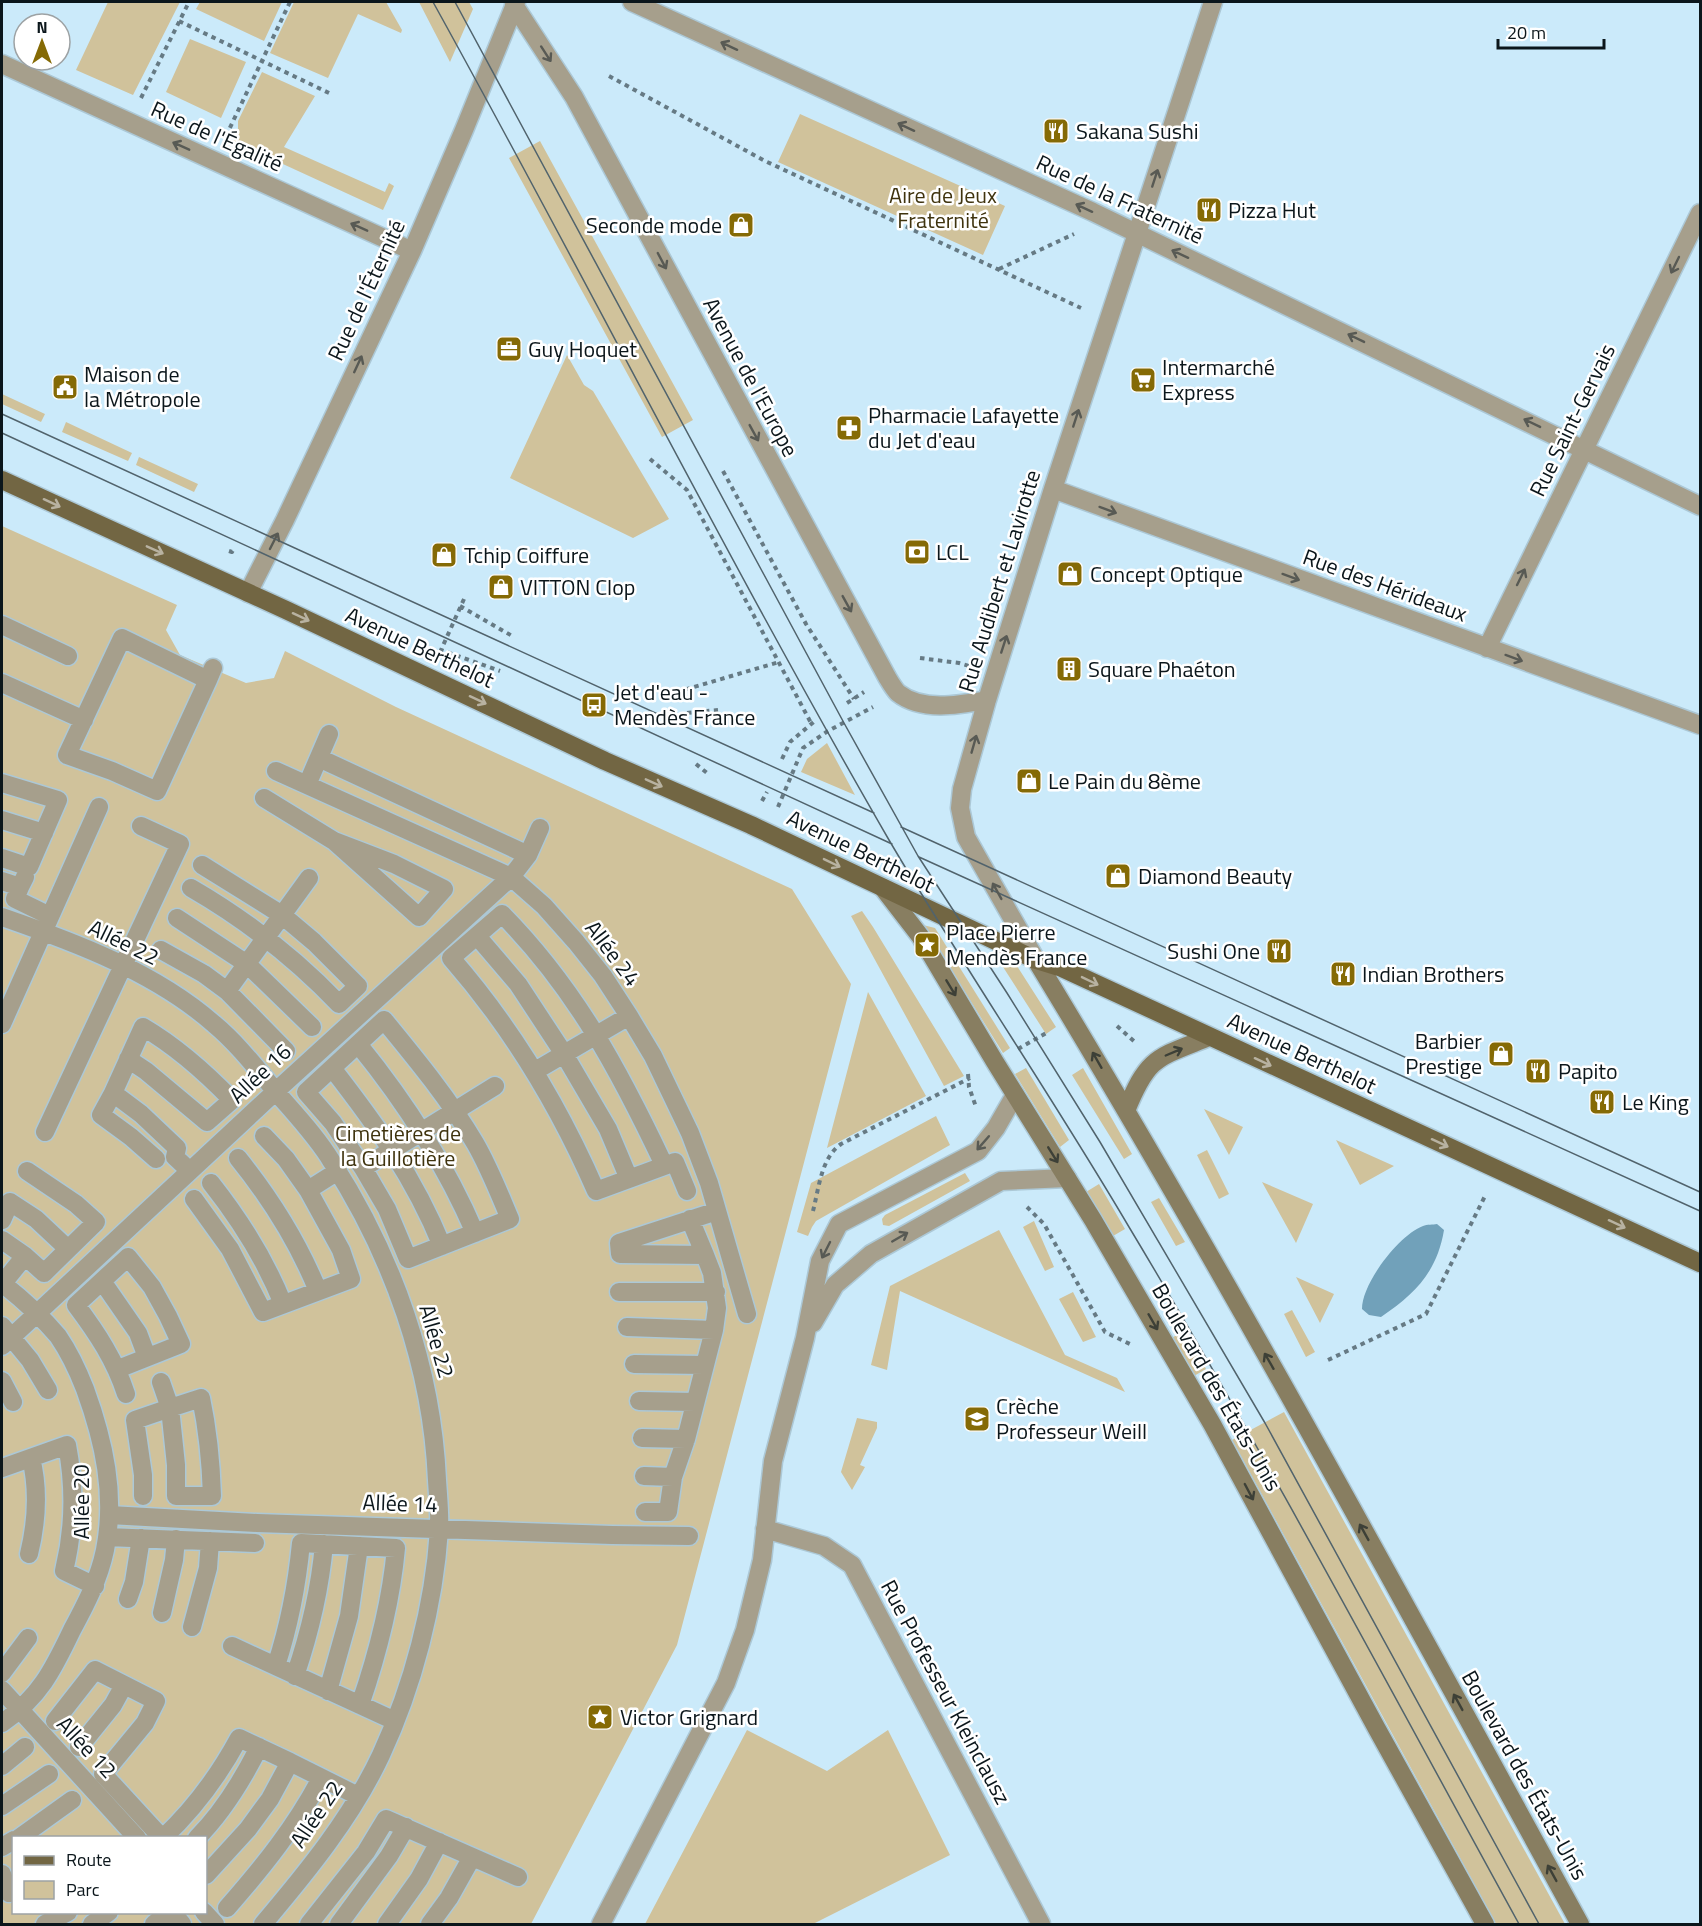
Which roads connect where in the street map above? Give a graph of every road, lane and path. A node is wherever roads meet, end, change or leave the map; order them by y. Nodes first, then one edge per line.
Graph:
1 (189, 2) edge
2 (290, 2) edge
3 (632, 2) edge
4 (1213, 2) edge
5 (515, 3) edge
6 (179, 21) junction
7 (262, 61) junction
8 (2, 64) edge
9 (609, 76) dead end
10 (328, 93) dead end
11 (128, 122) junction
12 (214, 161) junction
13 (1701, 213) edge
14 (1076, 233) dead end
15 (1136, 233) junction
16 (412, 251) junction
17 (998, 269) junction
18 (1081, 308) dead end
19 (1584, 448) junction
20 (650, 459) dead end
21 (723, 471) dead end
22 (2, 480) edge
23 (1053, 489) junction
24 (1701, 506) edge
25 (248, 593) junction
26 (464, 599) dead end
27 (460, 606) junction
28 (2, 625) edge
29 (514, 637) dead end
30 (1486, 648) junction
31 (68, 656) dead end
32 (920, 658) dead end
33 (779, 662) junction
34 (973, 668) dead end
35 (500, 671) dead end
36 (2, 682) edge
37 (873, 686) dead end
38 (20, 692) junction
39 (677, 692) dead end
40 (897, 692) junction
41 (2, 695) edge
42 (854, 699) junction
43 (987, 700) junction
44 (847, 703) dead end
45 (718, 710) dead end
46 (687, 713) dead end
47 (84, 720) junction
48 (816, 720) dead end
49 (811, 723) junction
50 (1701, 725) edge
51 (328, 734) dead end
52 (319, 758) junction
53 (782, 759) dead end
54 (276, 771) dead end
55 (2, 783) edge
56 (307, 785) junction
57 (264, 798) dead end
58 (99, 807) dead end
59 (2, 820) edge
60 (141, 825) dead end
61 (540, 828) dead end
62 (44, 833) junction
63 (767, 833) junction
64 (334, 841) junction
65 (528, 855) junction
66 (2, 858) edge
67 (202, 865) dead end
68 (29, 867) junction
69 (511, 877) junction
70 (309, 878) dead end
71 (2, 880) edge
72 (20, 887) junction
73 (191, 888) dead end
74 (883, 888) junction
75 (282, 915) junction
76 (2, 917) edge
77 (177, 918) dead end
78 (47, 924) junction
79 (477, 936) junction
80 (267, 937) junction
81 (161, 950) dead end
82 (1036, 960) junction
83 (247, 964) junction
84 (123, 967) junction
85 (227, 991) junction
86 (630, 1016) junction
87 (1113, 1022) dead end
88 (2, 1024) edge
89 (312, 1027) dead end
90 (596, 1035) junction
91 (1209, 1037) junction
92 (358, 1044) junction
93 (1143, 1050) dead end
94 (286, 1051) dead end
95 (564, 1053) junction
96 (128, 1059) junction
97 (332, 1068) junction
98 (966, 1070) dead end
99 (535, 1071) junction
100 (495, 1086) dead end
101 (276, 1091) junction
102 (113, 1093) junction
103 (1015, 1095) junction
104 (454, 1111) junction
105 (1126, 1111) junction
106 (45, 1131) dead end
107 (423, 1131) junction
108 (264, 1136) dead end
109 (988, 1139) junction
110 (392, 1150) junction
111 (238, 1158) dead end
112 (156, 1160) dead end
113 (664, 1166) junction
114 (363, 1168) junction
115 (27, 1171) dead end
116 (190, 1171) junction
117 (338, 1171) junction
118 (1067, 1178) junction
119 (629, 1179) junction
120 (211, 1183) dead end
121 (308, 1190) junction
122 (687, 1191) dead end
123 (1488, 1191) dead end
124 (194, 1199) dead end
125 (717, 1211) junction
126 (690, 1219) junction
127 (2, 1220) edge
128 (475, 1233) junction
129 (2, 1240) edge
130 (442, 1246) junction
131 (68, 1249) junction
132 (705, 1255) junction
133 (25, 1256) junction
134 (1701, 1263) edge
135 (102, 1281) junction
136 (2, 1283) edge
137 (318, 1291) junction
138 (619, 1292) dead end
139 (716, 1292) junction
140 (283, 1304) junction
141 (35, 1313) junction
142 (747, 1314) dead end
143 (627, 1327) dead end
144 (714, 1330) junction
145 (5, 1336) edge
146 (805, 1338) junction
147 (147, 1357) junction
148 (1328, 1360) dead end
149 (634, 1364) dead end
150 (704, 1365) junction
151 (118, 1369) junction
152 (2, 1381) edge
153 (161, 1382) dead end
154 (48, 1390) dead end
155 (126, 1394) dead end
156 (639, 1401) dead end
157 (13, 1402) dead end
158 (695, 1402) junction
159 (170, 1408) junction
160 (642, 1438) dead end
161 (686, 1439) junction
162 (31, 1458) junction
163 (2, 1468) edge
164 (644, 1476) dead end
165 (673, 1477) junction
166 (143, 1496) dead end
167 (645, 1512) dead end
168 (109, 1515) junction
169 (439, 1528) junction
170 (765, 1529) junction
171 (689, 1536) dead end
172 (107, 1537) junction
173 (141, 1538) junction
174 (176, 1539) junction
175 (210, 1541) junction
176 (255, 1543) dead end
177 (324, 1544) junction
178 (358, 1546) junction
179 (29, 1554) dead end
180 (95, 1586) junction
181 (128, 1599) dead end
182 (162, 1613) dead end
183 (192, 1627) dead end
184 (28, 1638) dead end
185 (232, 1646) dead end
186 (276, 1666) junction
187 (2, 1674) edge
188 (295, 1676) junction
189 (124, 1684) junction
190 (2, 1690) edge
191 (328, 1690) junction
192 (360, 1705) junction
193 (21, 1710) junction
194 (56, 1721) dead end
195 (395, 1721) junction
196 (2, 1723) edge
197 (25, 1747) dead end
198 (79, 1747) dead end
199 (259, 1747) junction
200 (290, 1762) junction
201 (2, 1766) edge
202 (49, 1774) dead end
203 (321, 1778) junction
204 (358, 1796) junction
205 (72, 1800) dead end
206 (2, 1806) edge
207 (406, 1827) junction
208 (22, 1836) edge
209 (135, 1836) edge
210 (161, 1836) edge
211 (165, 1836) edge
212 (199, 1836) edge
213 (439, 1842) junction
214 (472, 1857) junction
215 (2, 1874) edge
216 (207, 1874) edge
217 (518, 1877) dead end
218 (9, 1893) dead end
219 (227, 1908) dead end
220 (64, 1914) edge
221 (106, 1914) edge
222 (167, 1914) edge
223 (45, 1924) edge
224 (92, 1924) edge
225 (154, 1924) edge
226 (263, 1924) edge
227 (309, 1924) edge
228 (339, 1924) edge
229 (387, 1924) edge
230 (430, 1924) edge
231 (601, 1924) edge
232 (1041, 1924) edge
233 (1485, 1924) edge
234 (1580, 1924) edge

1 - 6 path
2 - 7 path
15 -> 3 street, Rue de la Fraternité
15 -> 4 street, Rue Audibert et Lavirotte
5 - 16 street, Rue de l'Éternité
5 -> 40 street, Avenue de l'Europe
6 - 7 path
6 - 11 path
7 - 10 path
7 - 12 path
8 - 11 street, Rue de l'Égalité
9 - 17 path
12 -> 11 street, Rue de l'Égalité
16 -> 12 street, Rue de l'Égalité
13 -> 19 street, Rue Saint-Gervais
14 - 17 path
19 -> 15 street, Rue de la Fraternité
23 -> 15 street, Rue Audibert et Lavirotte
25 -> 16 street, Rue de l'Éternité
17 - 18 path
19 - 24 street, Rue de la Fraternité
30 -> 19 street, Rue Saint-Gervais
20 - 33 path
21 - 42 path
22 -> 25 main road, Avenue Berthelot
23 -> 30 street, Rue des Hérideaux
43 -> 23 street, Rue Audibert et Lavirotte
25 -> 63 main road, Avenue Berthelot
26 - 27 path
27 - 29 path
27 - 35 path
28 - 31 street
30 -> 50 street, Rue des Hérideaux
32 - 34 path
33 - 39 path
33 - 49 path
36 - 38 street
37 - 42 path
38 - 41 street
38 - 47 street
40 - 43 street
40 - 63 path
42 - 44 path
82 -> 43 street, Rue Audibert et Lavirotte
45 - 46 path
47 - 47 street
48 - 49 path
49 - 53 path
51 - 52 street
52 - 56 street
52 - 65 street
54 - 56 street, Allée 24
55 - 62 street
56 - 69 street, Allée 24
57 - 64 street
58 - 78 street
59 - 62 street
60 - 84 street
61 - 65 street, Allée 16
62 - 68 street
63 -> 74 main road, Avenue Berthelot
64 - 64 street
65 - 69 street, Allée 16
66 - 68 street
67 - 75 street
68 - 72 street
69 - 86 street, Allée 24
69 - 101 street, Allée 16
70 - 75 street
71 - 72 street
72 - 78 street
73 - 80 street
74 - 82 main road, Avenue Berthelot
74 -> 103 main road, Boulevard des États-Unis
75 - 80 street
75 - 80 street
76 - 78 street, Allée 22
77 - 83 street
78 - 84 street, Allée 22
78 - 88 street
79 - 90 street
79 - 95 street
79 - 99 street
80 - 83 street
81 - 85 street
82 -> 91 main road, Avenue Berthelot
105 -> 82 main road, Boulevard des États-Unis
83 - 85 street
83 - 89 street
84 - 101 street, Allée 22
84 - 106 street
85 - 94 street
86 - 90 street
86 - 125 street, Allée 24
87 - 93 path
90 - 95 street
90 - 113 street
105 -> 91 main road
91 -> 134 main road, Avenue Berthelot
92 - 97 street
92 - 104 street
92 - 107 street
95 - 99 street
95 - 119 street
96 - 96 street
96 - 102 street
97 - 110 street
97 - 114 street
98 - 109 path
99 - 119 street
100 - 104 street
101 - 116 street, Allée 16
101 - 117 street, Allée 22
102 - 112 street
102 - 116 street
103 - 109 street
103 -> 118 main road, Boulevard des États-Unis
104 - 107 street
104 - 128 street
234 -> 105 main road, Boulevard des États-Unis
107 - 110 street
107 - 128 street
108 - 121 street
109 -> 146 street
110 - 114 street
110 - 130 street
111 - 137 street
113 - 119 street
113 - 122 street
114 - 130 street
115 - 131 street
116 - 141 street, Allée 16
117 - 121 street
117 - 169 street, Allée 22
146 -> 118 street
118 -> 233 main road, Boulevard des États-Unis
120 - 140 street
121 - 137 street
123 - 148 path
124 - 140 street
125 - 126 street
125 - 142 street, Allée 24
126 - 132 street
126 - 132 street
127 - 131 street
128 - 130 street
129 - 133 street
131 - 133 street
132 - 139 street
133 - 136 street
135 - 147 street
135 - 147 street
135 - 151 street
136 - 141 street, Allée 20
137 - 140 street
138 - 139 street
139 - 144 street
141 - 145 street, Allée 16
141 - 168 street, Allée 20
143 - 144 street
144 - 150 street
145 - 154 street
146 - 170 street
147 - 151 street
149 - 150 street
150 - 158 street
151 - 155 street
152 - 157 street
153 - 159 street
156 - 158 street
158 - 161 street
159 - 159 street
159 - 166 street
160 - 161 street
161 - 165 street
162 - 163 street
162 - 179 street
162 - 180 street
164 - 165 street
165 - 167 street
168 - 169 street, Allée 14
168 - 172 street, Allée 20
169 - 171 street, Allée 14
169 - 195 street, Allée 22
170 - 231 street
170 - 232 street, Rue Professeur Kleinclausz
172 - 173 street
172 - 180 street, Allée 20
173 - 174 street
173 - 181 street
174 - 175 street
174 - 182 street
175 - 176 street
175 - 183 street
177 - 178 street
177 - 186 street
177 - 188 street
178 - 191 street
178 - 192 street
180 - 193 street, Allée 20
184 - 187 street
185 - 186 street
186 - 188 street
188 - 191 street
189 - 194 street
189 - 198 street
189 - 210 street
190 - 193 street, Allée 12
191 - 192 street
192 - 195 street
193 - 196 street, Allée 20
193 - 209 street, Allée 12
195 - 204 street, Allée 22
197 - 201 street
199 - 200 street
199 - 211 street
199 - 212 street
200 - 203 street
200 - 216 street
202 - 206 street
203 - 204 street
203 - 219 street
204 - 226 street, Allée 22
205 - 208 street
207 - 213 street
207 - 227 street
207 - 228 street
213 - 214 street
213 - 229 street
214 - 217 street
214 - 230 street
215 - 218 street
220 - 223 street
221 - 224 street
222 - 225 street

